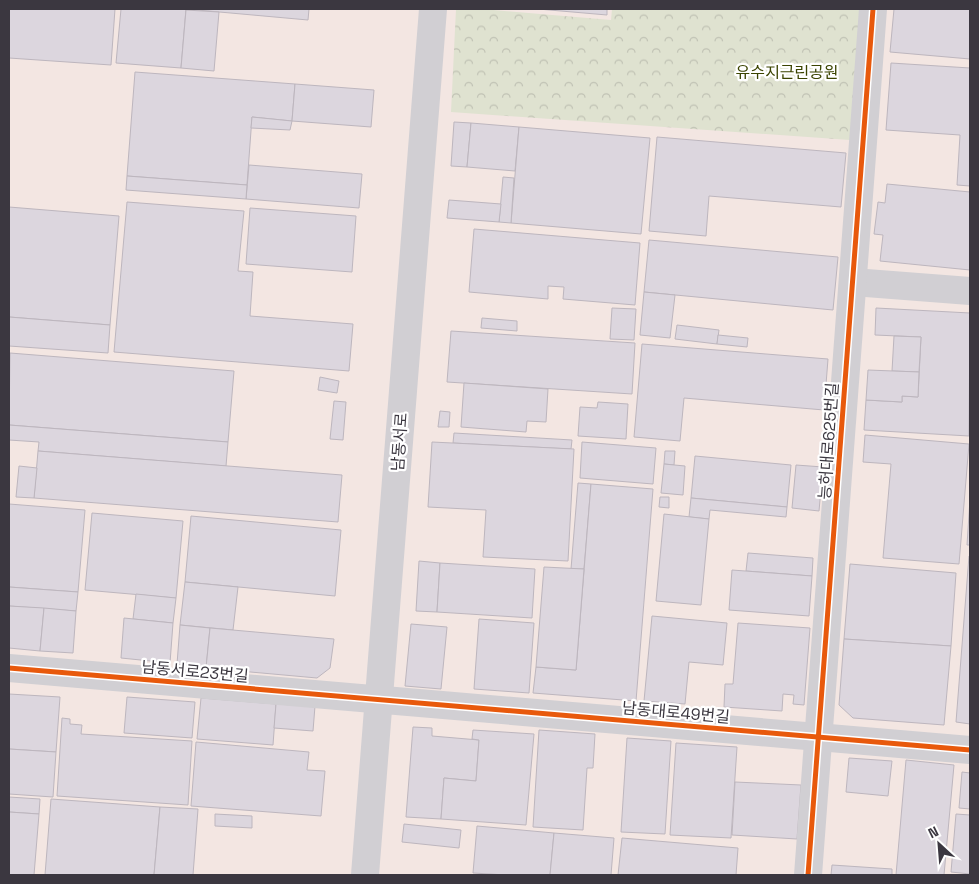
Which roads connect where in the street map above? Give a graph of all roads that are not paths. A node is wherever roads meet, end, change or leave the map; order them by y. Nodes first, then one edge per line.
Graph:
1 (433, 9) edge
2 (874, 9) edge
3 (853, 282) junction
4 (970, 291) edge
5 (9, 668) edge
6 (379, 699) junction
7 (819, 737) junction
8 (970, 750) edge
9 (365, 875) edge
10 (808, 875) edge

1 - 6 street, 남동서로
2 - 3 street, 능허대로625번길
3 - 4 street
3 - 7 street, 능허대로625번길
5 - 6 street, 남동서로23번길
6 - 7 street, 남동대로49번길
6 - 9 street, 남동서로
7 - 8 street, 남동대로49번길
7 - 10 street, 능허대로625번길

